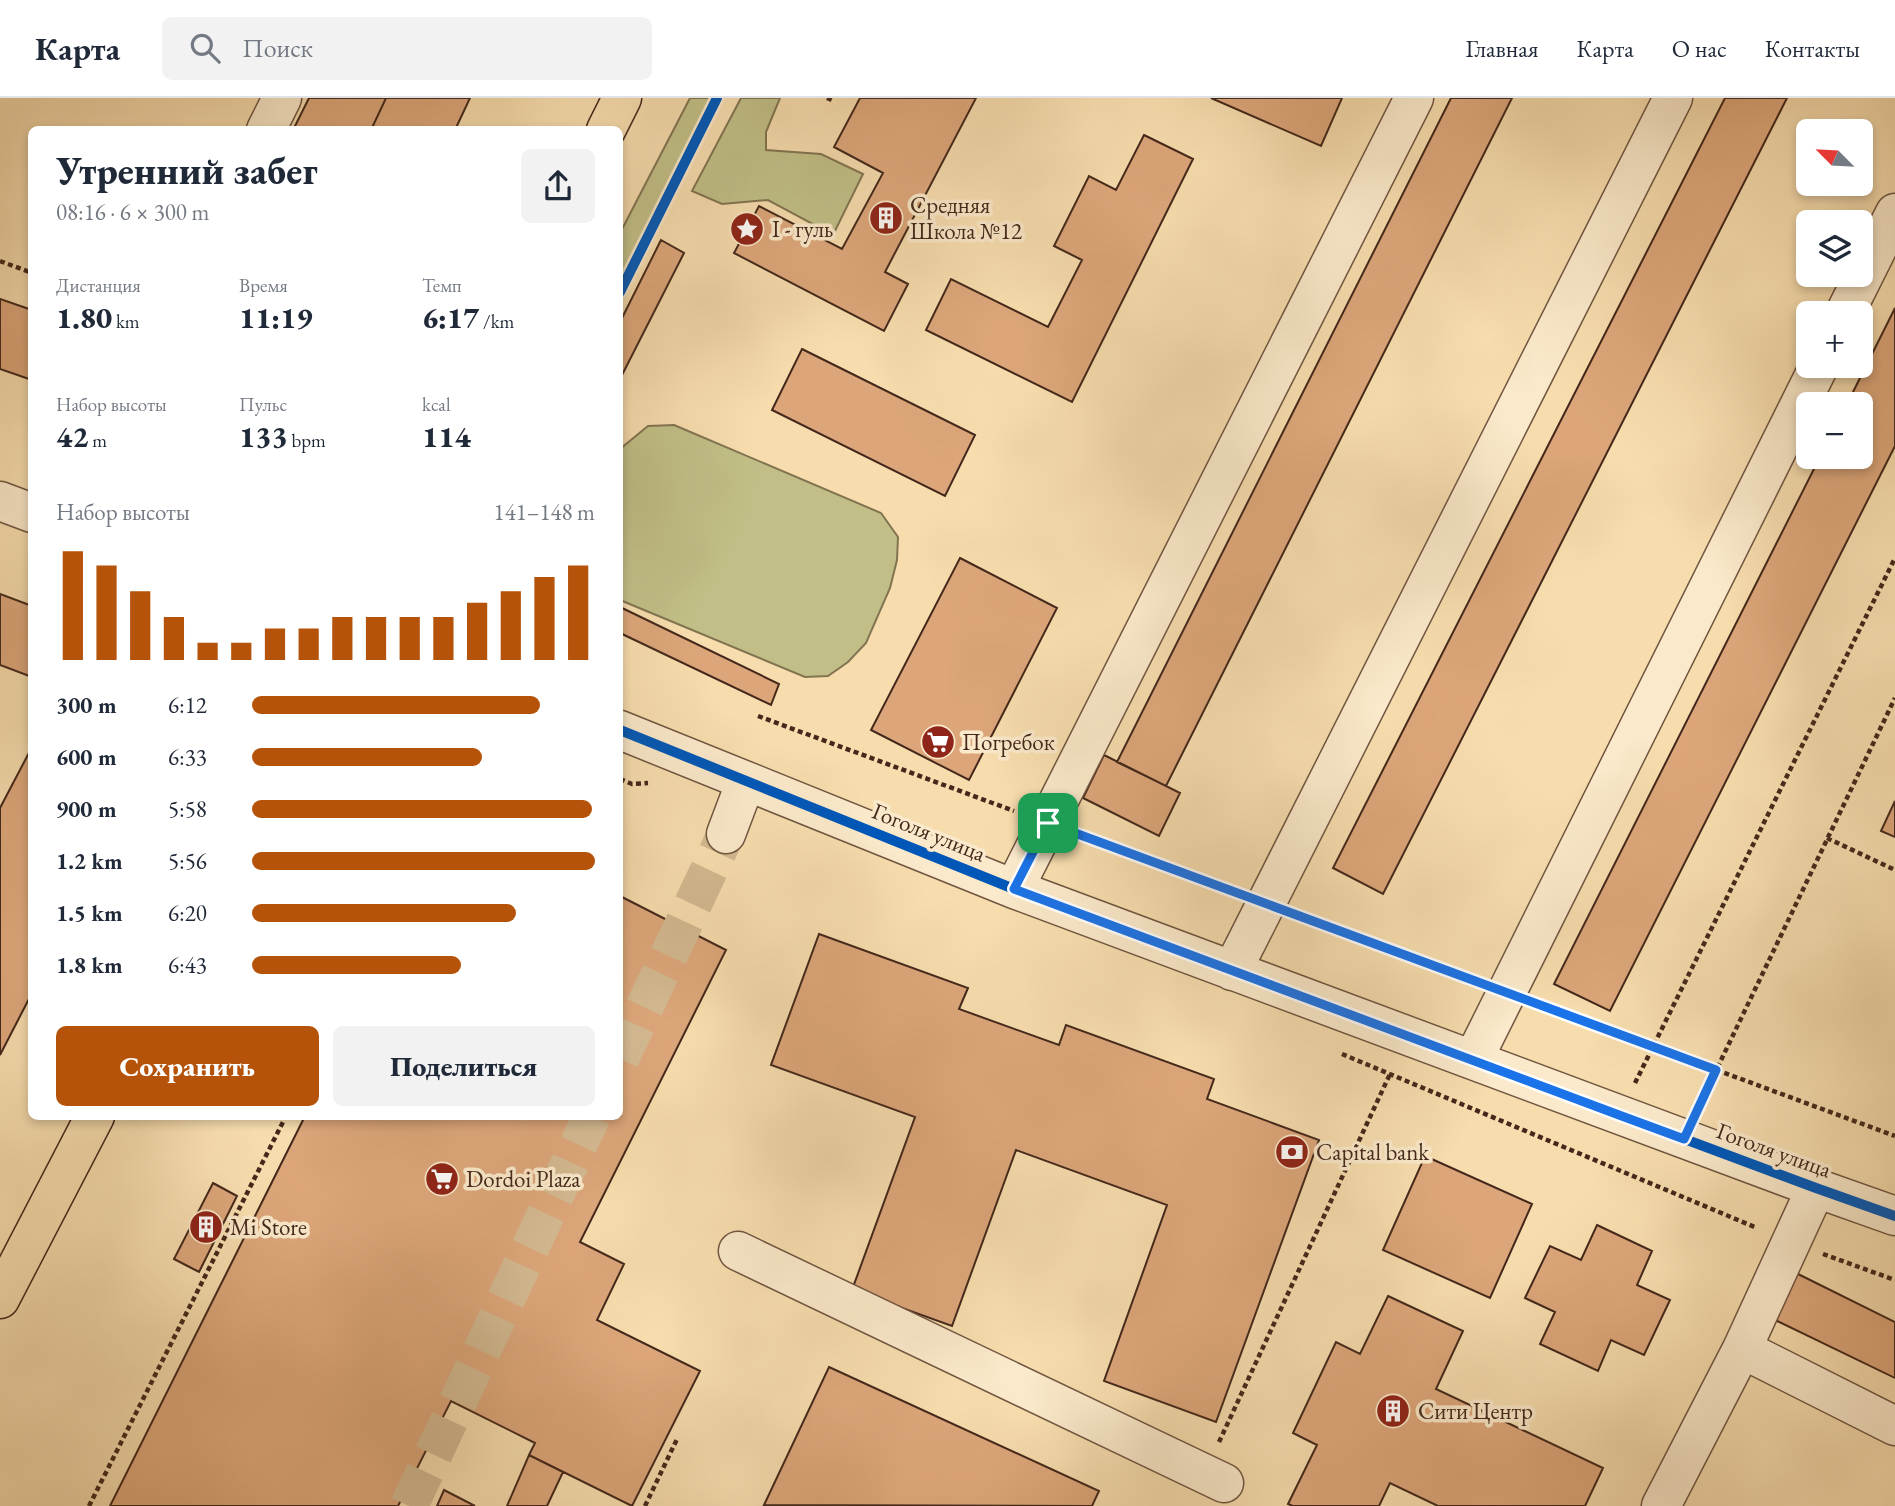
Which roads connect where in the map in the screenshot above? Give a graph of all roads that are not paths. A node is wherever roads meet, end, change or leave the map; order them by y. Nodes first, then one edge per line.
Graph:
1 (282, 98) edge
2 (622, 98) edge
3 (1414, 98) edge
4 (1673, 98) edge
5 (268, 126) edge
6 (608, 126) edge
7 (1895, 213) edge
8 (1851, 301) edge
9 (1813, 378) edge
10 (0, 501) edge
11 (28, 512) edge
12 (623, 731) edge
13 (746, 781) junction
14 (726, 834) tunnel mouth
15 (1014, 889) junction
16 (1232, 971) junction
17 (1473, 1060) junction
18 (92, 1120) edge
19 (1816, 1188) junction
20 (1895, 1216) edge
21 (738, 1251) dead end
22 (0, 1299) edge
23 (1742, 1349) junction
24 (1895, 1426) edge
25 (1214, 1478) road end
26 (1661, 1506) edge

1 - 5 street
2 - 6 main road
3 - 15 street
4 - 16 street
7 - 8 street
9 - 17 street
10 - 11 street
12 - 13 street, Гоголя улица
13 - 14 street
13 - 15 street, Гоголя улица
15 - 16 street, Гоголя улица
16 - 17 street, Гоголя улица
17 - 19 street, Гоголя улица
18 - 22 main road
19 - 20 street, Гоголя улица
19 - 23 street
21 - 25 street
23 - 24 street
23 - 26 street

